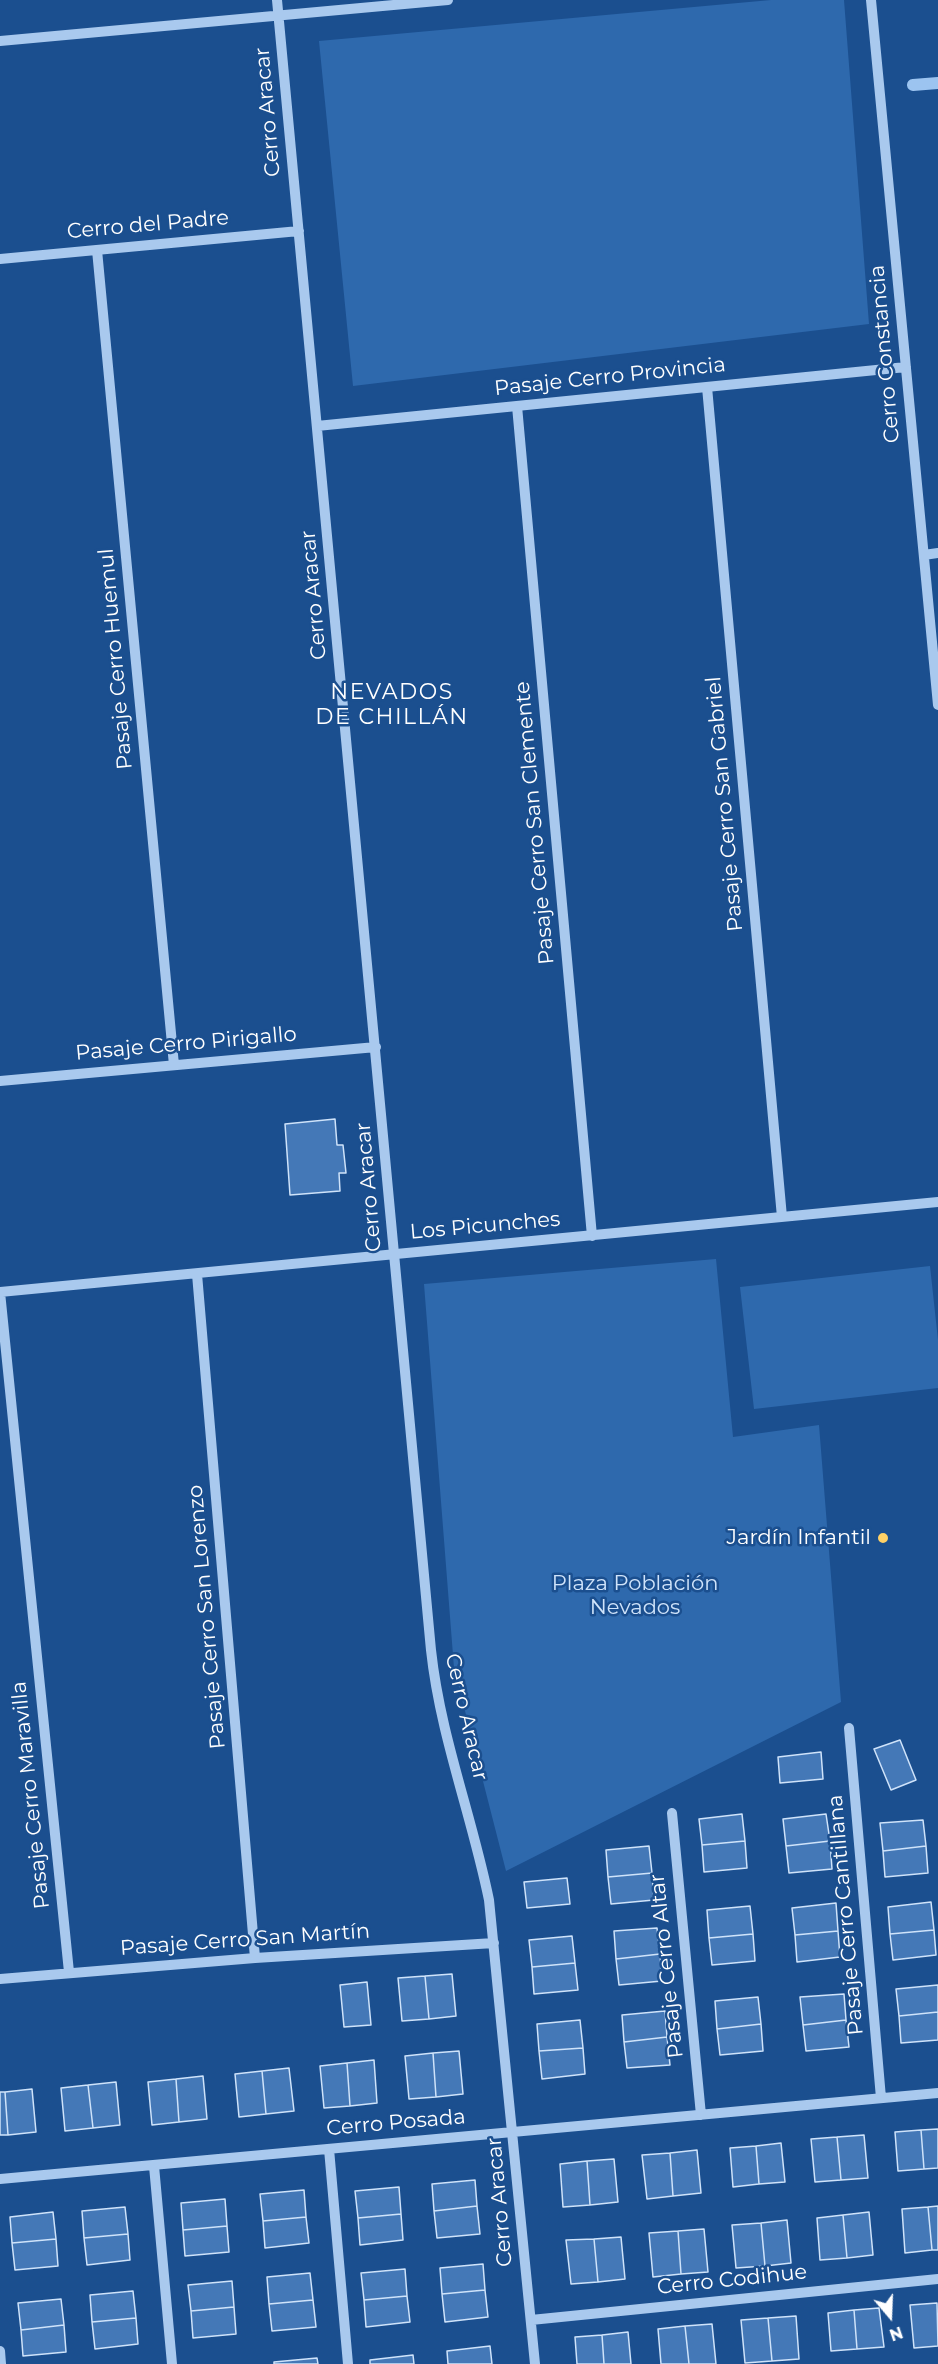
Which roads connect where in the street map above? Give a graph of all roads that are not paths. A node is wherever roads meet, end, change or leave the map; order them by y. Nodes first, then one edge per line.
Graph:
1 (277, 0) edge
2 (448, 0) edge
3 (872, 0) edge
4 (279, 15) junction
5 (0, 41) edge
6 (299, 231) junction
7 (97, 250) junction
8 (0, 259) edge
9 (906, 367) junction
10 (707, 387) junction
11 (517, 406) junction
12 (317, 426) junction
13 (938, 553) edge
14 (924, 555) junction
15 (938, 705) edge
16 (375, 1047) junction
17 (174, 1065) junction
18 (0, 1081) edge
19 (938, 1202) edge
20 (782, 1217) junction
21 (592, 1236) junction
22 (395, 1254) junction
23 (197, 1274) junction
24 (0, 1292) edge
25 (849, 1728) dead end
26 (672, 1814) dead end
27 (494, 1943) junction
28 (255, 1958) junction
29 (69, 1972) junction
30 (0, 1979) edge
31 (938, 2093) edge
32 (880, 2098) junction
33 (701, 2115) junction
34 (513, 2132) junction
35 (329, 2149) junction
36 (154, 2166) junction
37 (0, 2179) edge
38 (938, 2279) edge
39 (531, 2320) junction
40 (0, 2352) edge
41 (1, 2364) edge
42 (172, 2364) edge
43 (348, 2364) edge
44 (535, 2364) edge

1 - 4 street, Cerro Aracar
2 - 4 street
3 - 9 street, Cerro Constancia
4 - 5 street
4 - 6 street, Cerro Aracar
6 - 7 street, Cerro del Padre
6 - 12 street, Cerro Aracar
7 - 8 street, Cerro del Padre
7 - 17 street, Pasaje Cerro Huemul
9 - 10 street, Pasaje Cerro Provincia
9 - 14 street, Cerro Constancia
10 - 11 street, Pasaje Cerro Provincia
10 - 20 street, Pasaje Cerro San Gabriel
11 - 12 street, Pasaje Cerro Provincia
11 - 21 street, Pasaje Cerro San Clemente
12 - 16 street, Cerro Aracar
13 - 14 street
14 - 15 street, Cerro Constancia
16 - 17 street, Pasaje Cerro Pirigallo
16 - 22 street, Cerro Aracar
17 - 18 street, Pasaje Cerro Pirigallo
19 - 20 street, Los Picunches
20 - 21 street, Los Picunches
21 - 22 street, Los Picunches
22 - 23 street, Los Picunches
22 - 27 street, Cerro Aracar
23 - 24 street, Los Picunches
23 - 28 street, Pasaje Cerro San Lorenzo
24 - 29 street, Pasaje Cerro Maravilla
25 - 32 street, Pasaje Cerro Cantillana
26 - 33 street, Pasaje Cerro Altar
27 - 28 street, Pasaje Cerro San Martín
27 - 34 street, Cerro Aracar
28 - 29 street, Pasaje Cerro San Martín
29 - 30 street, Pasaje Cerro San Martín
31 - 32 street, Cerro Posada
32 - 33 street, Cerro Posada
33 - 34 street, Cerro Posada
34 - 35 street, Cerro Posada
34 - 39 street, Cerro Aracar
35 - 36 street, Cerro Posada
35 - 43 street
36 - 37 street, Cerro Posada
36 - 42 street
38 - 39 street, Cerro Codihue
39 - 44 street, Cerro Aracar
40 - 41 street

